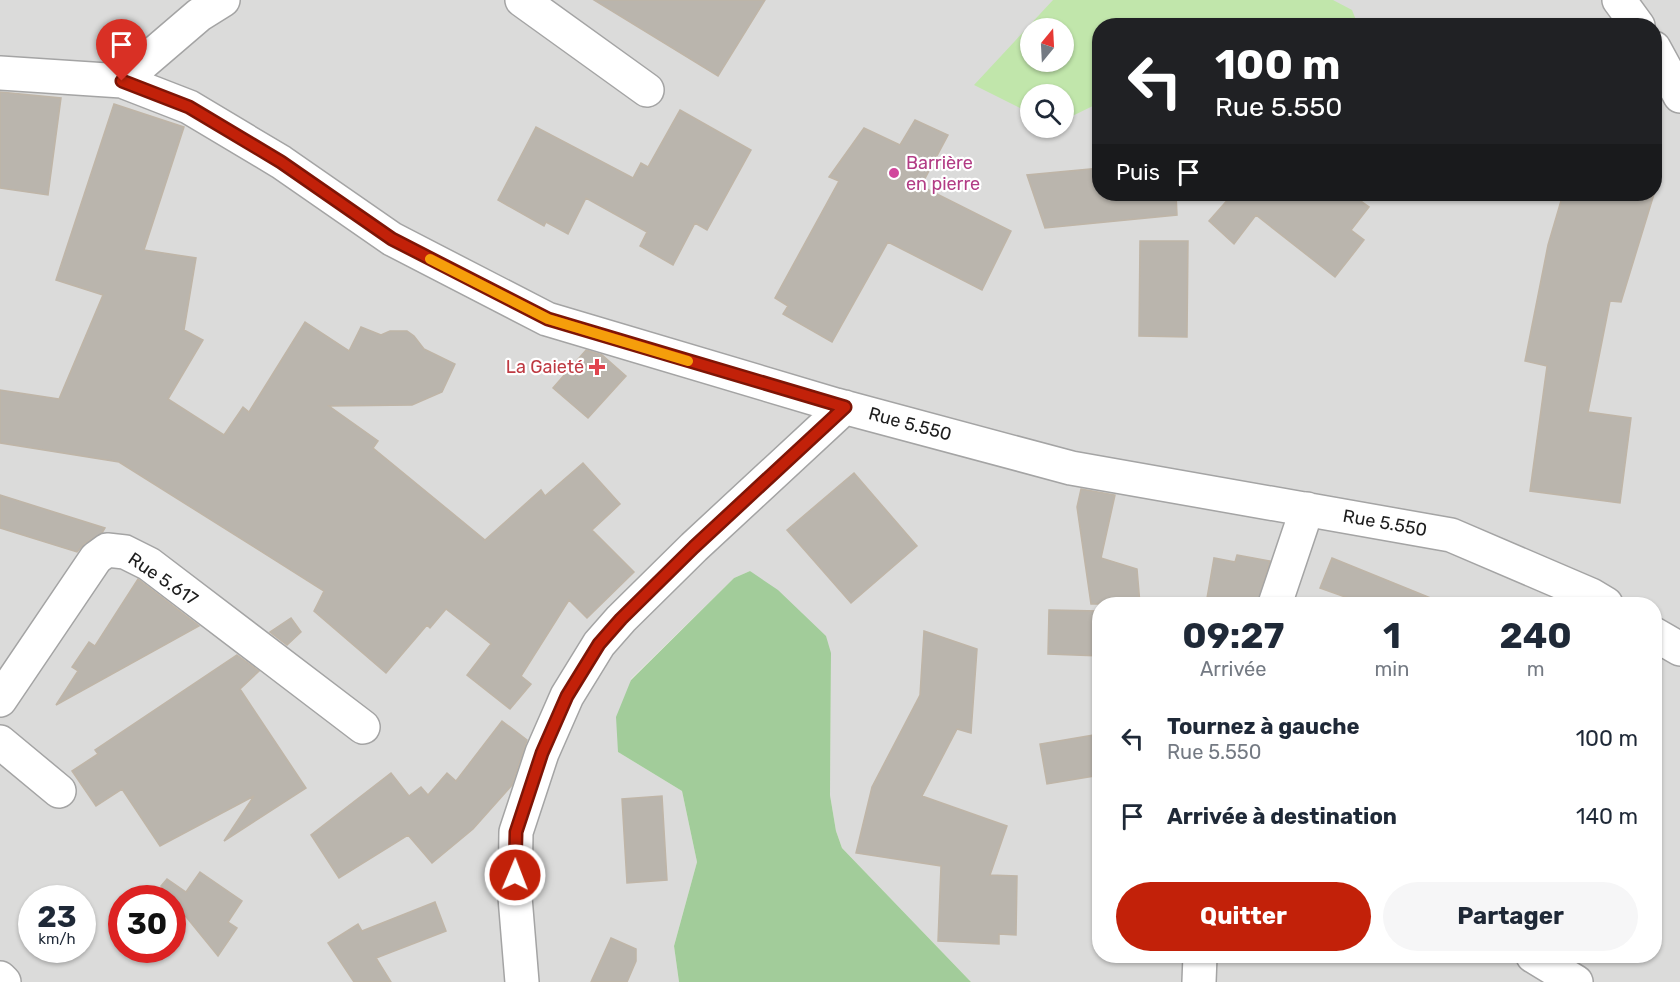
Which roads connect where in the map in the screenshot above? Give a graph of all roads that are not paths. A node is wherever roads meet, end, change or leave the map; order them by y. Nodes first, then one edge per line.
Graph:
1 (223, 0) edge
2 (522, 0) edge
3 (1619, 0) edge
4 (1632, 18) edge
5 (1662, 63) edge
6 (0, 73) edge
7 (122, 81) junction
8 (647, 90) dead end
9 (1680, 96) edge
10 (845, 407) junction
11 (1306, 509) junction
12 (1277, 597) edge
13 (1594, 597) edge
14 (1662, 638) edge
15 (1680, 649) edge
16 (0, 700) edge
17 (363, 727) dead end
18 (0, 742) edge
19 (59, 791) dead end
20 (1200, 963) edge
21 (1545, 963) edge
22 (0, 978) edge
23 (4, 982) edge
24 (522, 982) edge
25 (1199, 982) edge
26 (1576, 982) edge

1 - 7 street
2 - 8 street
3 - 4 street
5 - 9 street
6 - 7 street, Rue 5.550
7 - 10 street, Rue 5.550
10 - 11 street, Rue 5.550
10 - 24 street
11 - 12 street
11 - 13 street, Rue 5.550
14 - 15 street
16 - 17 street, Rue 5.617
18 - 19 street
20 - 25 street
21 - 26 street
22 - 23 street

